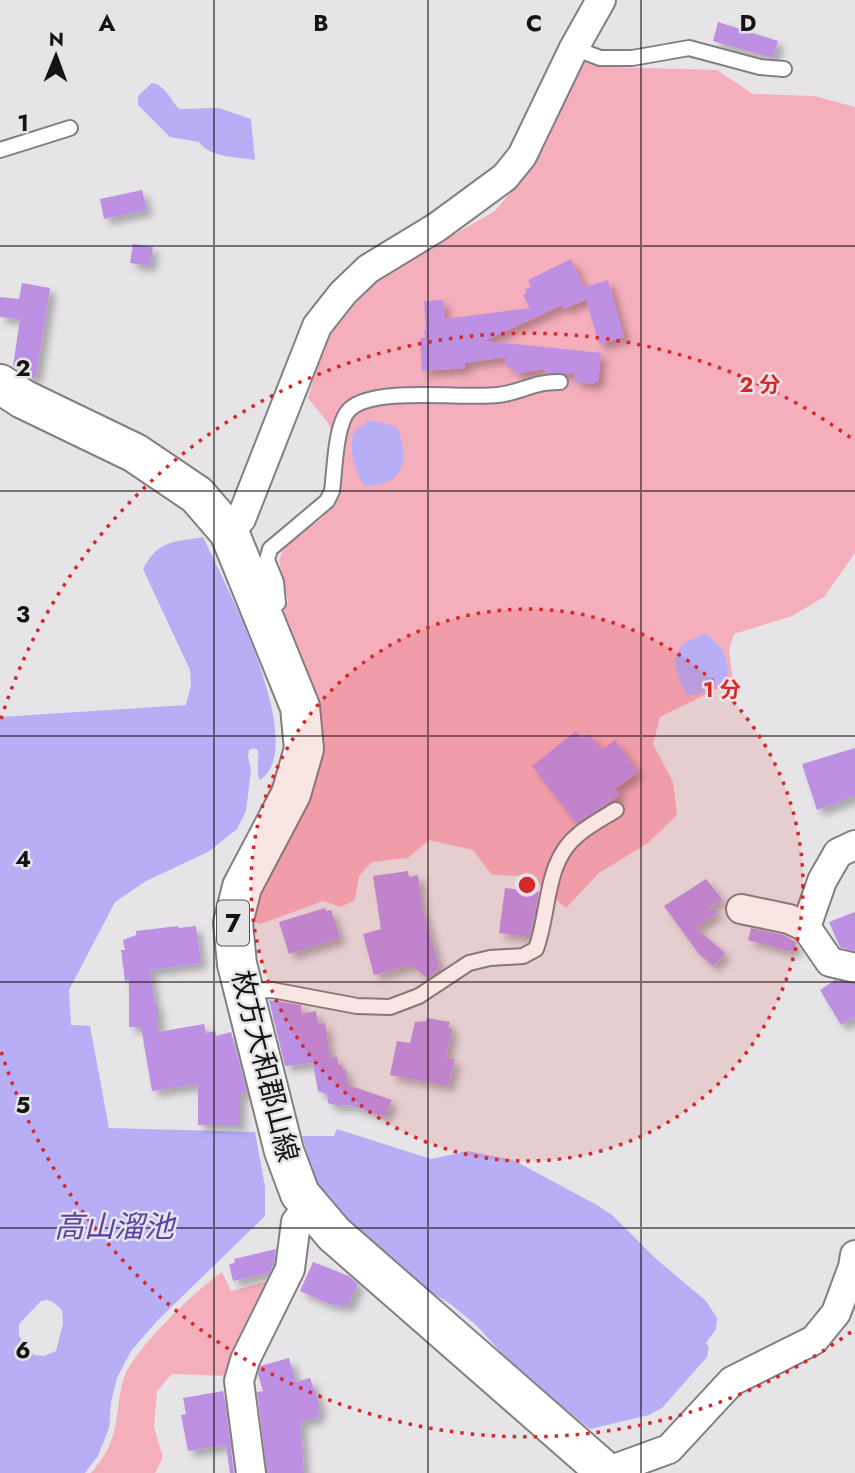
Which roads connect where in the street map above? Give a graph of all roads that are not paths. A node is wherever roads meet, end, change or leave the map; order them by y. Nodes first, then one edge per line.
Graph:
1 (601, 0) edge
2 (573, 48) junction
3 (785, 69) dead end
4 (70, 128) dead end
5 (0, 150) edge
6 (560, 382) dead end
7 (0, 384) edge
8 (229, 532) junction
9 (263, 615) junction
10 (615, 810) dead end
11 (855, 845) edge
12 (741, 909) dead end
13 (806, 927) junction
14 (855, 968) edge
15 (244, 991) junction
16 (309, 1205) junction
17 (855, 1255) edge
18 (607, 1472) edge
19 (251, 1473) edge

1 - 2 street
2 - 3 lane
2 - 8 street
4 - 5 lane
6 - 9 lane
7 - 8 main road, 枚方大和郡山線 / 7
8 - 9 main road, 枚方大和郡山線 / 7
9 - 15 main road, 枚方大和郡山線 / 7
10 - 15 lane
11 - 13 street
12 - 13 street
13 - 14 street
15 - 16 main road, 枚方大和郡山線 / 7
16 - 18 main road, 枚方大和郡山線 / 7
16 - 19 street
17 - 18 street

